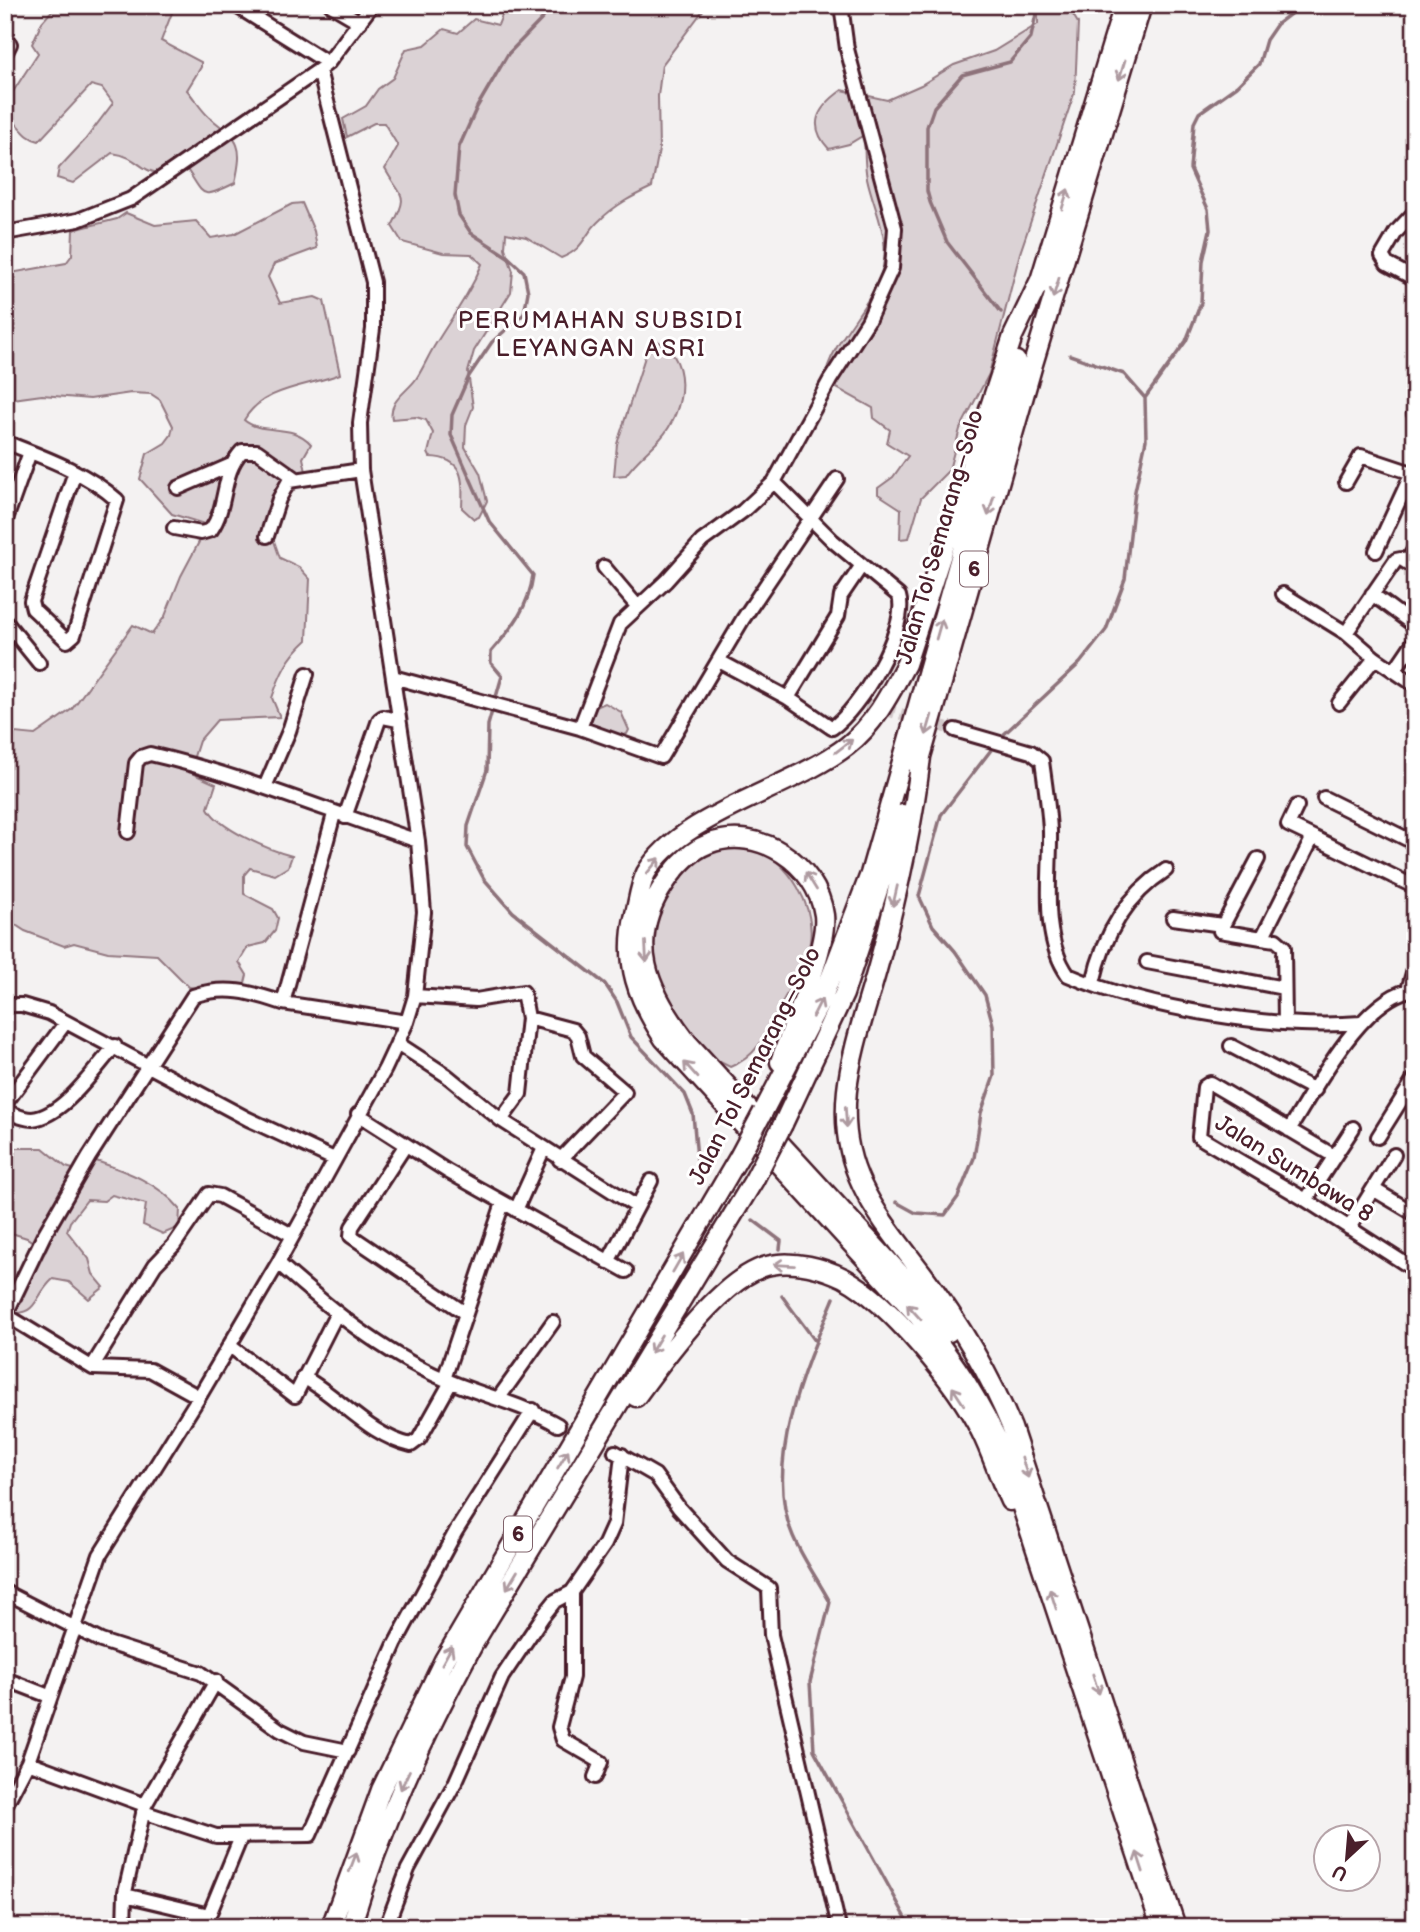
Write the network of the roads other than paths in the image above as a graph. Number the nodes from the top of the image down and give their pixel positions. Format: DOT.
graph roads {
  1 [pos="235,5"];
  2 [pos="331,5"];
  3 [pos="372,5"];
  4 [pos="841,5"];
  5 [pos="1124,5"];
  6 [pos="1142,5"];
  7 [pos="360,22"];
  8 [pos="5,40"];
  9 [pos="5,54"];
  10 [pos="323,66"];
  11 [pos="1415,212"];
  12 [pos="5,233"];
  13 [pos="1041,278"];
  14 [pos="1415,279"];
  15 [pos="5,442"];
  16 [pos="30,452"];
  17 [pos="232,465"];
  18 [pos="361,470"];
  19 [pos="75,472"];
  20 [pos="1413,473"];
  21 [pos="295,478"];
  22 [pos="837,479"];
  23 [pos="774,482"];
  24 [pos="1346,482"];
  25 [pos="178,488"];
  26 [pos="811,518"];
  27 [pos="5,522"];
  28 [pos="174,528"];
  29 [pos="267,536"];
  30 [pos="1415,548"];
  31 [pos="1376,551"];
  32 [pos="863,565"];
  33 [pos="1411,565"];
  34 [pos="604,566"];
  35 [pos="1283,594"];
  36 [pos="1372,594"];
  37 [pos="637,606"];
  38 [pos="5,621"];
  39 [pos="1415,626"];
  40 [pos="1346,634"];
  41 [pos="1415,640"];
  42 [pos="1375,658"];
  43 [pos="719,661"];
  44 [pos="39,663"];
  45 [pos="1394,671"];
  46 [pos="307,674"];
  47 [pos="393,677"];
  48 [pos="1415,685"];
  49 [pos="788,698"];
  50 [pos="1339,703"];
  51 [pos="398,720"];
  52 [pos="580,728"];
  53 [pos="955,730"];
  54 [pos="921,757"];
  55 [pos="265,787"];
  56 [pos="1325,798"];
  57 [pos="1297,806"];
  58 [pos="340,816"];
  59 [pos="128,832"];
  60 [pos="1313,838"];
  61 [pos="418,841"];
  62 [pos="1415,843"];
  63 [pos="1258,859"];
  64 [pos="1166,870"];
  65 [pos="1415,887"];
  66 [pos="1415,910"];
  67 [pos="1173,918"];
  68 [pos="1415,923"];
  69 [pos="1222,925"];
  70 [pos="1262,937"];
  71 [pos="1147,962"];
  72 [pos="1415,966"];
  73 [pos="1093,983"];
  74 [pos="1284,988"];
  75 [pos="1411,990"];
  76 [pos="415,996"];
  77 [pos="283,1003"];
  78 [pos="5,1005"];
  79 [pos="528,1018"];
  80 [pos="66,1022"];
  81 [pos="407,1022"];
  82 [pos="1285,1023"];
  83 [pos="1361,1023"];
  84 [pos="397,1043"];
  85 [pos="115,1046"];
  86 [pos="1231,1046"];
  87 [pos="149,1065"];
  88 [pos="1415,1078"];
  89 [pos="1315,1090"];
  90 [pos="5,1104"];
  91 [pos="764,1110"];
  92 [pos="5,1111"];
  93 [pos="358,1114"];
  94 [pos="501,1120"];
  95 [pos="1353,1128"];
  96 [pos="1289,1130"];
  97 [pos="1378,1138"];
  98 [pos="405,1146"];
  99 [pos="544,1148"];
  100 [pos="1394,1155"];
  101 [pos="1334,1156"];
  102 [pos="334,1159"];
  103 [pos="560,1160"];
  104 [pos="651,1181"];
  105 [pos="1373,1189"];
  106 [pos="1306,1200"];
  107 [pos="503,1203"];
  108 [pos="637,1207"];
  109 [pos="516,1210"];
  110 [pos="1415,1214"];
  111 [pos="1349,1228"];
  112 [pos="292,1235"];
  113 [pos="608,1262"];
  114 [pos="278,1263"];
  115 [pos="1415,1270"];
  116 [pos="626,1271"];
  117 [pos="337,1313"];
  118 [pos="465,1313"];
  119 [pos="5,1315"];
  120 [pos="553,1322"];
  121 [pos="230,1346"];
  122 [pos="92,1367"];
  123 [pos="303,1377"];
  124 [pos="447,1380"];
  125 [pos="199,1398"];
  126 [pos="498,1399"];
  127 [pos="533,1410"];
  128 [pos="558,1425"];
  129 [pos="1012,1428"];
  130 [pos="566,1490"];
  131 [pos="1042,1567"];
  132 [pos="5,1592"];
  133 [pos="572,1592"];
  134 [pos="73,1625"];
  135 [pos="5,1679"];
  136 [pos="216,1681"];
  137 [pos="49,1696"];
  138 [pos="348,1751"];
  139 [pos="28,1762"];
  140 [pos="595,1777"];
  141 [pos="5,1806"];
  142 [pos="144,1809"];
  143 [pos="241,1837"];
  144 [pos="125,1895"];
  145 [pos="198,1913"];
  146 [pos="124,1927"];
  147 [pos="200,1927"];
  148 [pos="331,1927"];
  149 [pos="351,1927"];
  150 [pos="386,1927"];
  151 [pos="839,1927"];
  152 [pos="1161,1927"];
  153 [pos="1176,1927"];
  1 -- 10 [label="street"];
  2 -- 7 [label="street"];
  3 -- 7 [label="street"];
  4 -- 23 [label="street"];
  13 -- 5 [label="highway, Jalan Tol Semarang–Solo / 6, one-way"];
  6 -- 54 [label="highway, Jalan Tol Semarang–Solo / 6, one-way"];
  7 -- 10 [label="street"];
  8 -- 9 [label="street"];
  10 -- 12 [label="street"];
  10 -- 18 [label="street"];
  11 -- 14 [label="street"];
  91 -- 13 [label="highway, Jalan Tol Semarang–Solo / 6, one-way"];
  131 -- 13 [label="highway, one-way"];
  15 -- 16 [label="street"];
  16 -- 19 [label="street"];
  16 -- 27 [label="street"];
  17 -- 21 [label="street"];
  17 -- 25 [label="street"];
  17 -- 28 [label="street"];
  18 -- 21 [label="street"];
  18 -- 47 [label="street"];
  19 -- 19 [label="street"];
  20 -- 24 [label="street"];
  20 -- 31 [label="street"];
  21 -- 29 [label="street"];
  22 -- 26 [label="street"];
  23 -- 26 [label="street"];
  23 -- 37 [label="street"];
  26 -- 32 [label="street"];
  26 -- 43 [label="street"];
  30 -- 33 [label="street"];
  32 -- 49 [label="street"];
  32 -- 49 [label="street"];
  33 -- 36 [label="street"];
  34 -- 37 [label="street"];
  35 -- 40 [label="street"];
  36 -- 39 [label="street"];
  36 -- 40 [label="street"];
  37 -- 52 [label="street"];
  38 -- 44 [label="street"];
  40 -- 42 [label="street"];
  41 -- 45 [label="street"];
  42 -- 45 [label="street"];
  42 -- 50 [label="street"];
  43 -- 49 [label="street"];
  43 -- 52 [label="street"];
  45 -- 48 [label="street"];
  46 -- 55 [label="street"];
  47 -- 51 [label="street"];
  47 -- 52 [label="street"];
  51 -- 58 [label="street"];
  51 -- 61 [label="street"];
  53 -- 73 [label="street"];
  54 -- 129 [label="highway, one-way"];
  54 -- 130 [label="highway, Jalan Tol Semarang–Solo / 6, one-way, bridge"];
  55 -- 58 [label="street"];
  55 -- 59 [label="street"];
  56 -- 62 [label="street"];
  57 -- 60 [label="street"];
  58 -- 61 [label="street"];
  58 -- 77 [label="street"];
  60 -- 65 [label="street"];
  60 -- 70 [label="street"];
  61 -- 76 [label="street"];
  63 -- 69 [label="street"];
  64 -- 73 [label="street"];
  66 -- 68 [label="street"];
  67 -- 69 [label="street"];
  69 -- 70 [label="street"];
  70 -- 74 [label="street"];
  71 -- 74 [label="street"];
  72 -- 75 [label="street"];
  73 -- 82 [label="street"];
  74 -- 82 [label="street"];
  75 -- 83 [label="street"];
  76 -- 79 [label="street"];
  76 -- 81 [label="street"];
  77 -- 81 [label="street"];
  77 -- 87 [label="street"];
  78 -- 80 [label="street"];
  79 -- 94 [label="street"];
  79 -- 103 [label="street"];
  80 -- 85 [label="street"];
  80 -- 90 [label="street"];
  81 -- 84 [label="street"];
  82 -- 83 [label="street"];
  83 -- 89 [label="street"];
  84 -- 93 [label="street"];
  84 -- 94 [label="street"];
  85 -- 87 [label="street"];
  85 -- 92 [label="street"];
  86 -- 89 [label="street"];
  87 -- 102 [label="street"];
  87 -- 119 [label="street"];
  88 -- 97 [label="street"];
  89 -- 96 [label="street"];
  91 -- 129 [label="highway, one-way"];
  148 -- 91 [label="highway, Jalan Tol Semarang–Solo / 6, one-way, bridge"];
  93 -- 98 [label="street"];
  93 -- 102 [label="street"];
  94 -- 99 [label="street"];
  95 -- 101 [label="street"];
  96 -- 101 [label="street"];
  96 -- 106 [label="street, Jalan Sumbawa 8"];
  98 -- 107 [label="street"];
  98 -- 118 [label="street"];
  99 -- 103 [label="street"];
  99 -- 109 [label="street"];
  100 -- 105 [label="street"];
  101 -- 106 [label="street"];
  102 -- 112 [label="street"];
  103 -- 108 [label="street"];
  104 -- 108 [label="street"];
  105 -- 110 [label="street"];
  105 -- 111 [label="street"];
  106 -- 111 [label="street, Jalan Sumbawa 8"];
  107 -- 109 [label="street"];
  107 -- 118 [label="street"];
  108 -- 113 [label="street"];
  109 -- 113 [label="street"];
  111 -- 115 [label="street, Jalan Sumbawa 8"];
  112 -- 114 [label="street"];
  112 -- 122 [label="street"];
  113 -- 116 [label="street"];
  114 -- 117 [label="street"];
  114 -- 121 [label="street"];
  117 -- 123 [label="street"];
  117 -- 124 [label="street"];
  118 -- 124 [label="street"];
  119 -- 122 [label="street"];
  120 -- 126 [label="street"];
  121 -- 123 [label="street"];
  121 -- 125 [label="street"];
  122 -- 125 [label="street"];
  123 -- 124 [label="street"];
  124 -- 126 [label="street"];
  125 -- 134 [label="street"];
  126 -- 127 [label="street"];
  127 -- 128 [label="street"];
  127 -- 138 [label="street"];
  129 -- 153 [label="highway, one-way"];
  131 -- 130 [label="highway, one-way"];
  130 -- 149 [label="highway, Jalan Tol Semarang–Solo / 6, one-way"];
  152 -- 131 [label="highway, one-way"];
  132 -- 134 [label="street"];
  133 -- 140 [label="street"];
  133 -- 150 [label="street"];
  133 -- 151 [label="street"];
  134 -- 136 [label="street"];
  134 -- 137 [label="street"];
  135 -- 137 [label="street"];
  136 -- 138 [label="street"];
  136 -- 142 [label="street"];
  137 -- 139 [label="street"];
  138 -- 143 [label="street"];
  139 -- 141 [label="street"];
  139 -- 142 [label="street"];
  142 -- 143 [label="street"];
  142 -- 144 [label="street"];
  143 -- 145 [label="street"];
  144 -- 145 [label="street"];
  144 -- 146 [label="street"];
  145 -- 147 [label="street"];
}
